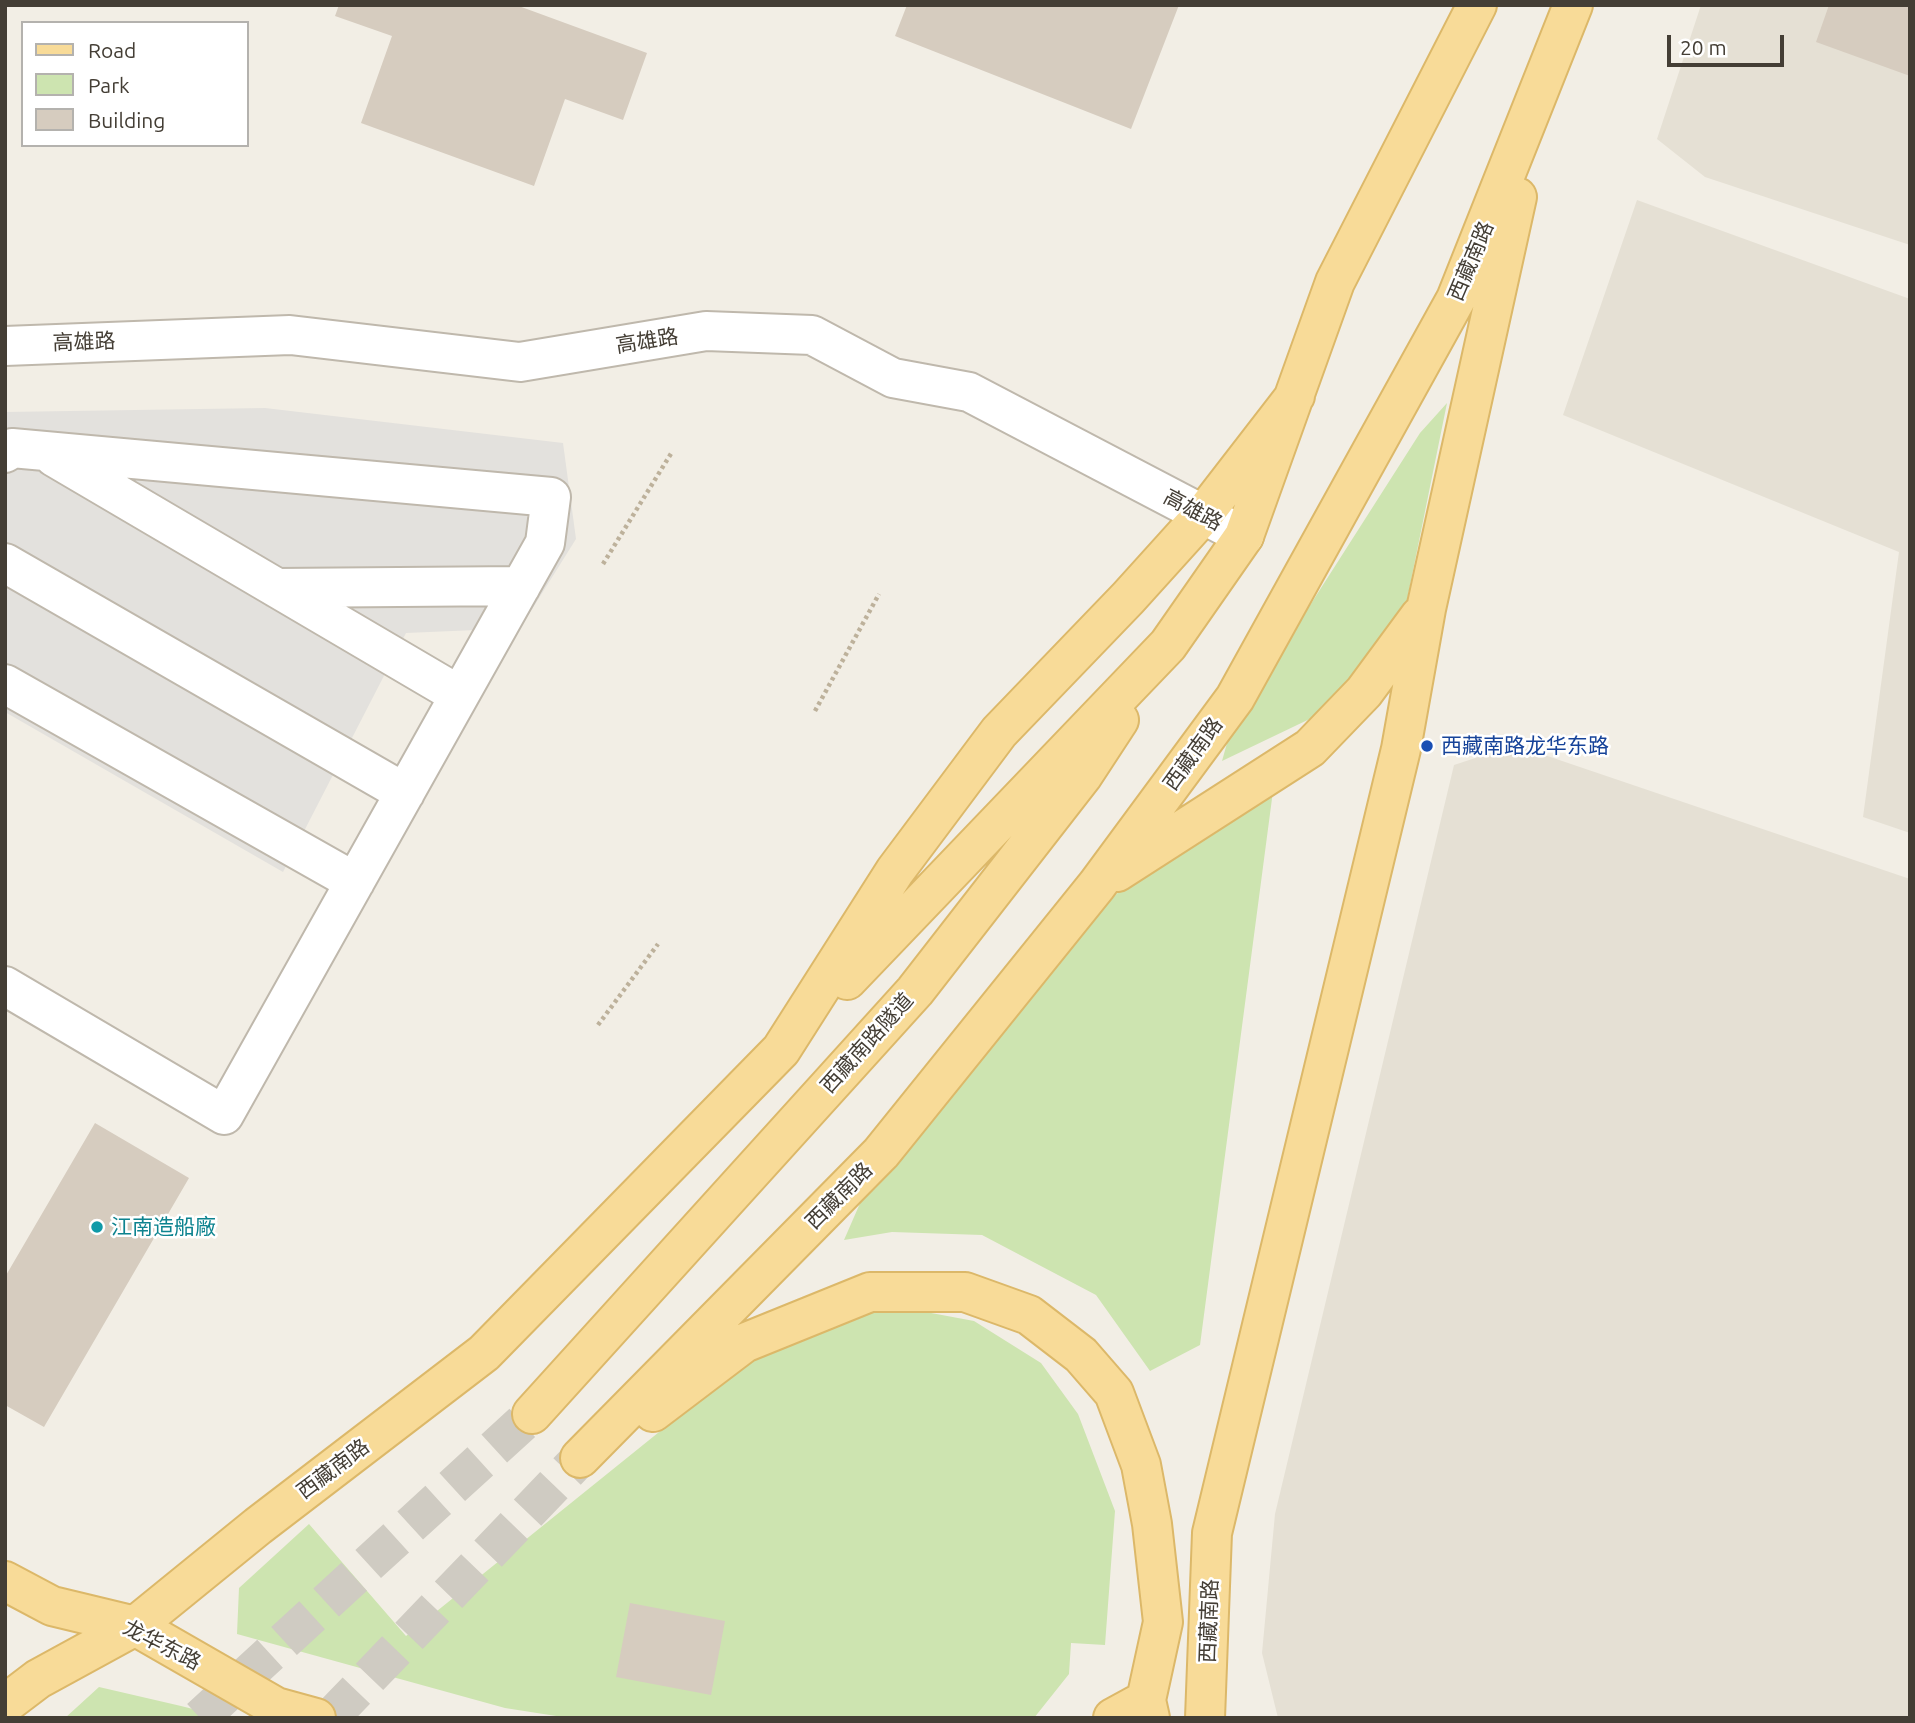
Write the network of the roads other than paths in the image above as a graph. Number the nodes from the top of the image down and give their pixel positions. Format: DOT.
graph roads {
  1 [pos="1477,5"];
  2 [pos="1573,5"];
  3 [pos="1540,91"];
  4 [pos="5,346"];
  5 [pos="1294,396"];
  6 [pos="43,451"];
  7 [pos="5,453"];
  8 [pos="1203,515"];
  9 [pos="1244,536"];
  10 [pos="5,563"];
  11 [pos="521,586"];
  12 [pos="277,588"];
  13 [pos="1426,609"];
  14 [pos="1168,645"];
  15 [pos="5,684"];
  16 [pos="459,695"];
  17 [pos="405,793"];
  18 [pos="355,882"];
  19 [pos="1097,885"];
  20 [pos="5,986"];
  21 [pos="781,1050"];
  22 [pos="532,1414"];
  23 [pos="5,1581"];
  24 [pos="135,1626"];
  25 [pos="5,1704"];
  26 [pos="1148,1709"];
  27 [pos="316,1718"];
  28 [pos="1113,1718"];
  29 [pos="1205,1718"];
  1 -- 5 [label="main road, 西藏南路"];
  2 -- 3 [label="main road, 西藏南路"];
  3 -- 13 [label="main road, 西藏南路"];
  3 -- 19 [label="main road, 西藏南路"];
  4 -- 8 [label="street, 高雄路"];
  5 -- 8 [label="main road, 西藏南路"];
  5 -- 9 [label="main road, 西藏南路"];
  6 -- 7 [label="street"];
  6 -- 11 [label="street"];
  6 -- 12 [label="street"];
  8 -- 9 [label="street, 高雄路"];
  8 -- 21 [label="main road, 西藏南路"];
  9 -- 14 [label="main road, 西藏南路"];
  10 -- 17 [label="street"];
  11 -- 12 [label="street"];
  11 -- 16 [label="street"];
  12 -- 16 [label="street"];
  13 -- 19 [label="main road"];
  13 -- 29 [label="main road, 西藏南路"];
  14 -- 21 [label="main road, 西藏南路"];
  14 -- 22 [label="main road, 西藏南路隧道"];
  15 -- 18 [label="street"];
  16 -- 17 [label="street"];
  17 -- 18 [label="street"];
  18 -- 20 [label="street"];
  19 -- 26 [label="main road, 西藏南路"];
  21 -- 24 [label="main road, 西藏南路"];
  23 -- 24 [label="main road, 龙华东路"];
  24 -- 25 [label="main road, 西藏南路"];
  24 -- 27 [label="main road, 龙华东路"];
  26 -- 28 [label="main road"];
}
